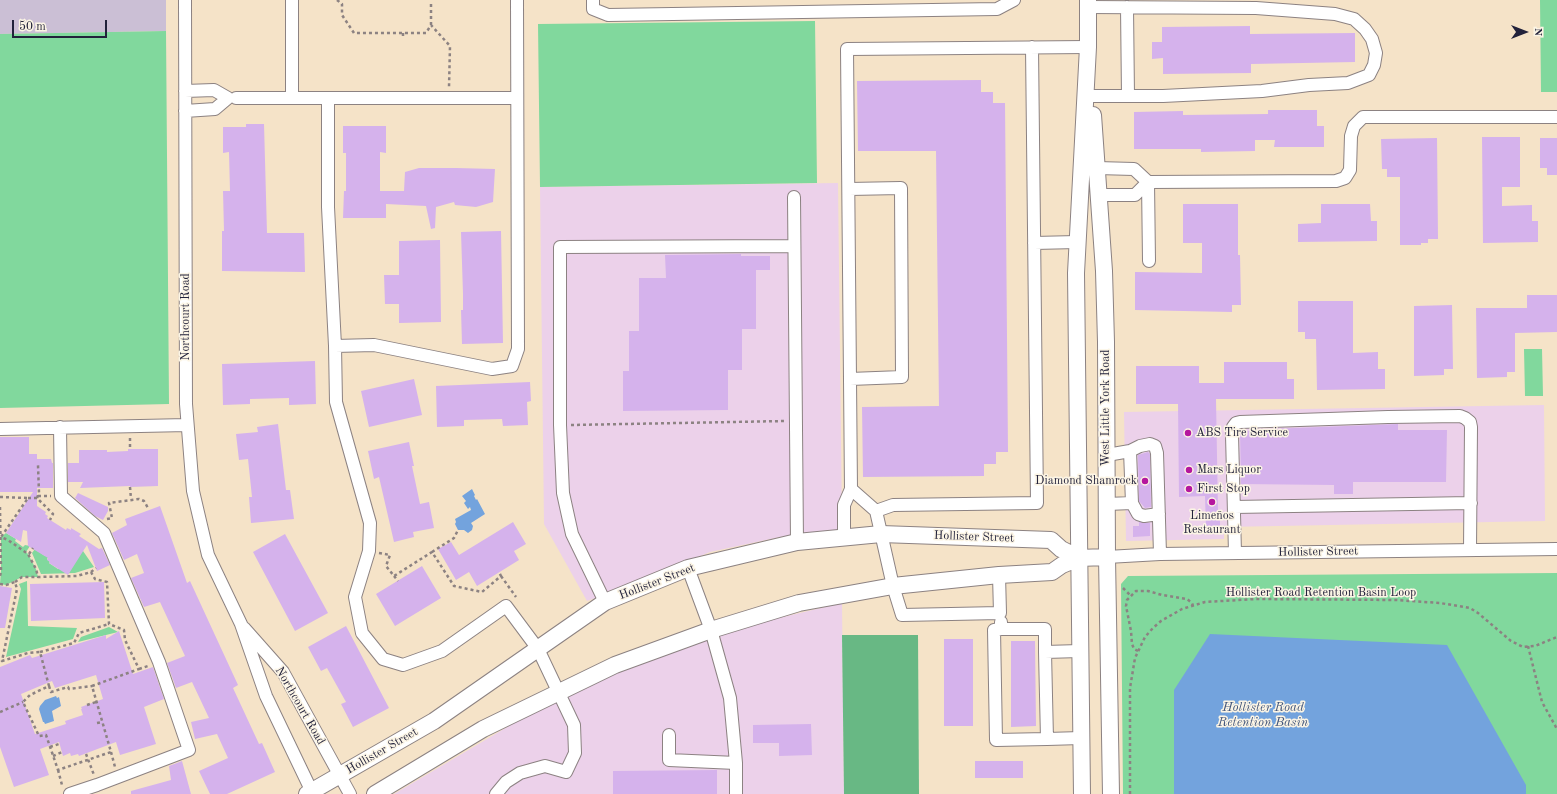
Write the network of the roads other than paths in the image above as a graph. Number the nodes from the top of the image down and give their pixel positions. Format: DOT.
graph roads {
  1 [pos="185,0"];
  2 [pos="292,0"];
  3 [pos="517,0"];
  4 [pos="593,0"];
  5 [pos="1014,0"];
  6 [pos="1088,4"];
  7 [pos="1128,7"];
  8 [pos="1088,47"];
  9 [pos="1032,48"];
  10 [pos="185,91"];
  11 [pos="1092,96"];
  12 [pos="1128,96"];
  13 [pos="236,98"];
  14 [pos="292,98"];
  15 [pos="328,98"];
  16 [pos="517,98"];
  17 [pos="185,111"];
  18 [pos="1557,117"];
  19 [pos="1097,168"];
  20 [pos="1148,182"];
  21 [pos="849,189"];
  22 [pos="1099,195"];
  23 [pos="794,197"];
  24 [pos="1077,242"];
  25 [pos="1034,243"];
  26 [pos="794,246"];
  27 [pos="1149,261"];
  28 [pos="335,346"];
  29 [pos="850,379"];
  30 [pos="187,425"];
  31 [pos="60,427"];
  32 [pos="0,429"];
  33 [pos="1130,451"];
  34 [pos="1106,455"];
  35 [pos="851,489"];
  36 [pos="1132,503"];
  37 [pos="1470,503"];
  38 [pos="1107,504"];
  39 [pos="1234,507"];
  40 [pos="876,511"];
  41 [pos="1159,514"];
  42 [pos="881,534"];
  43 [pos="844,538"];
  44 [pos="798,542"];
  45 [pos="1557,549"];
  46 [pos="1470,550"];
  47 [pos="1235,553"];
  48 [pos="1160,554"];
  49 [pos="1107,557"];
  50 [pos="1079,558"];
  51 [pos="688,568"];
  52 [pos="999,575"];
  53 [pos="893,586"];
  54 [pos="605,602"];
  55 [pos="1000,613"];
  56 [pos="241,624"];
  57 [pos="1001,629"];
  58 [pos="711,630"];
  59 [pos="538,649"];
  60 [pos="1080,651"];
  61 [pos="1046,652"];
  62 [pos="558,693"];
  63 [pos="669,735"];
  64 [pos="1081,738"];
  65 [pos="1046,739"];
  66 [pos="736,763"];
  67 [pos="340,775"];
  68 [pos="67,791"];
  69 [pos="311,793"];
  70 [pos="350,794"];
  71 [pos="375,794"];
  72 [pos="496,794"];
  73 [pos="736,794"];
  74 [pos="1082,794"];
  75 [pos="1111,794"];
  1 -- 10 [label="street, Northcourt Road"];
  2 -- 14 [label="street"];
  3 -- 16 [label="street"];
  4 -- 5 [label="street"];
  6 -- 7 [label="street"];
  6 -- 8 [label="main road, West Little York Road"];
  7 -- 12 [label="street"];
  7 -- 12 [label="street"];
  8 -- 9 [label="street"];
  8 -- 11 [label="main road, West Little York Road"];
  8 -- 24 [label="main road, West Little York Road"];
  9 -- 21 [label="street"];
  9 -- 25 [label="street"];
  10 -- 17 [label="street, Northcourt Road"];
  10 -- 17 [label="street"];
  11 -- 12 [label="street"];
  11 -- 19 [label="main road, West Little York Road"];
  13 -- 14 [label="street"];
  14 -- 15 [label="street"];
  15 -- 16 [label="street"];
  15 -- 28 [label="street"];
  16 -- 28 [label="street"];
  17 -- 30 [label="street, Northcourt Road"];
  18 -- 20 [label="street"];
  19 -- 20 [label="street"];
  19 -- 22 [label="main road, West Little York Road"];
  20 -- 22 [label="street"];
  20 -- 27 [label="street"];
  21 -- 29 [label="street"];
  21 -- 29 [label="street"];
  22 -- 34 [label="main road, West Little York Road"];
  23 -- 26 [label="street"];
  24 -- 25 [label="street"];
  24 -- 50 [label="main road, West Little York Road"];
  25 -- 40 [label="street"];
  26 -- 44 [label="street"];
  26 -- 54 [label="street"];
  28 -- 59 [label="street"];
  29 -- 35 [label="street"];
  30 -- 31 [label="street"];
  30 -- 56 [label="street, Northcourt Road"];
  31 -- 32 [label="street"];
  31 -- 68 [label="street"];
  33 -- 34 [label="street"];
  33 -- 36 [label="street"];
  33 -- 41 [label="street"];
  34 -- 38 [label="main road, West Little York Road"];
  35 -- 40 [label="street"];
  35 -- 43 [label="street"];
  36 -- 38 [label="street"];
  36 -- 41 [label="street"];
  37 -- 39 [label="street"];
  37 -- 39 [label="street"];
  37 -- 46 [label="street"];
  38 -- 49 [label="main road, West Little York Road"];
  39 -- 47 [label="street"];
  40 -- 42 [label="street"];
  41 -- 48 [label="street"];
  42 -- 43 [label="main road, Hollister Street"];
  42 -- 50 [label="main road, Hollister Street"];
  42 -- 53 [label="street"];
  43 -- 44 [label="main road, Hollister Street"];
  44 -- 51 [label="main road, Hollister Street"];
  45 -- 46 [label="street, Hollister Street"];
  46 -- 47 [label="street, Hollister Street"];
  47 -- 48 [label="street, Hollister Street"];
  48 -- 49 [label="street, Hollister Street"];
  49 -- 50 [label="main road, Hollister Street"];
  49 -- 75 [label="main road, West Little York Road"];
  50 -- 52 [label="main road, Hollister Street"];
  50 -- 60 [label="main road, West Little York Road"];
  51 -- 54 [label="main road, Hollister Street"];
  51 -- 58 [label="street"];
  52 -- 53 [label="main road, Hollister Street"];
  52 -- 55 [label="street"];
  53 -- 55 [label="street"];
  53 -- 58 [label="main road, Hollister Street"];
  54 -- 59 [label="main road, Hollister Street"];
  55 -- 57 [label="street"];
  56 -- 67 [label="street, Northcourt Road"];
  56 -- 69 [label="street, Northcourt Road"];
  57 -- 61 [label="street"];
  57 -- 65 [label="street"];
  58 -- 62 [label="main road, Hollister Street"];
  58 -- 66 [label="street"];
  59 -- 62 [label="street"];
  59 -- 67 [label="main road, Hollister Street"];
  60 -- 61 [label="street"];
  60 -- 64 [label="main road, West Little York Road"];
  61 -- 65 [label="street"];
  62 -- 71 [label="main road, Hollister Street"];
  62 -- 72 [label="street"];
  63 -- 66 [label="street"];
  64 -- 65 [label="street"];
  64 -- 74 [label="main road, West Little York Road"];
  66 -- 73 [label="street"];
  67 -- 69 [label="main road, Hollister Street"];
  67 -- 70 [label="street, Northcourt Road"];
}
